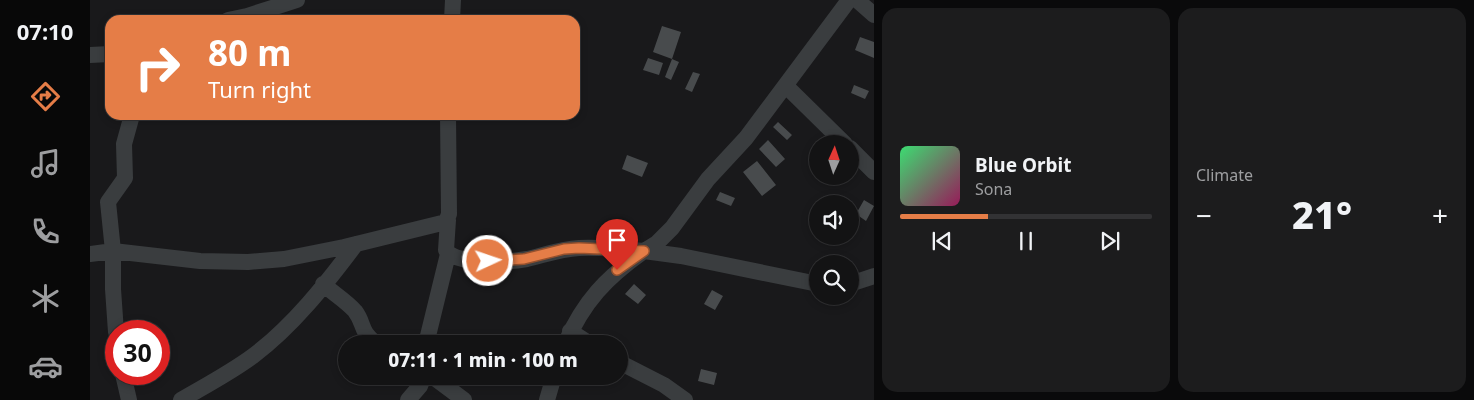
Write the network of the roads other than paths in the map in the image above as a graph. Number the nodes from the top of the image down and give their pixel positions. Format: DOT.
graph roads {
  1 [pos="297,0"];
  2 [pos="452,0"];
  3 [pos="849,0"];
  4 [pos="857,0"];
  5 [pos="874,14"];
  6 [pos="250,15"];
  7 [pos="452,15"];
  8 [pos="105,54"];
  9 [pos="90,55"];
  10 [pos="786,86"];
  11 [pos="131,120"];
  12 [pos="448,120"];
  13 [pos="836,135"];
  14 [pos="859,157"];
  15 [pos="874,172"];
  16 [pos="448,220"];
  17 [pos="356,244"];
  18 [pos="113,251"];
  19 [pos="644,251"];
  20 [pos="90,254"];
  21 [pos="448,254"];
  22 [pos="874,276"];
  23 [pos="859,281"];
  24 [pos="809,282"];
  25 [pos="323,284"];
  26 [pos="115,320"];
  27 [pos="367,335"];
  28 [pos="428,335"];
  29 [pos="569,335"];
  30 [pos="628,367"];
  31 [pos="126,385"];
  32 [pos="420,385"];
  33 [pos="444,385"];
  34 [pos="551,385"];
  35 [pos="129,400"];
  36 [pos="181,400"];
  37 [pos="408,400"];
  38 [pos="464,400"];
  39 [pos="547,400"];
  40 [pos="685,400"];
  1 -- 6 [label="street"];
  2 -- 7 [label="street"];
  3 -- 10 [label="street"];
  4 -- 5 [label="street"];
  8 -- 9 [label="street"];
  10 -- 13 [label="street"];
  10 -- 19 [label="street"];
  11 -- 18 [label="street"];
  12 -- 16 [label="street"];
  14 -- 15 [label="street"];
  16 -- 17 [label="street"];
  16 -- 21 [label="street"];
  17 -- 18 [label="street"];
  17 -- 25 [label="street"];
  18 -- 20 [label="street"];
  18 -- 26 [label="street"];
  19 -- 21 [label="street"];
  19 -- 24 [label="street"];
  19 -- 29 [label="street"];
  21 -- 28 [label="street"];
  22 -- 23 [label="street"];
  25 -- 27 [label="street"];
  25 -- 36 [label="street"];
  30 -- 40 [label="street"];
  31 -- 35 [label="street"];
  32 -- 37 [label="street"];
  33 -- 38 [label="street"];
  34 -- 39 [label="street"];
}
